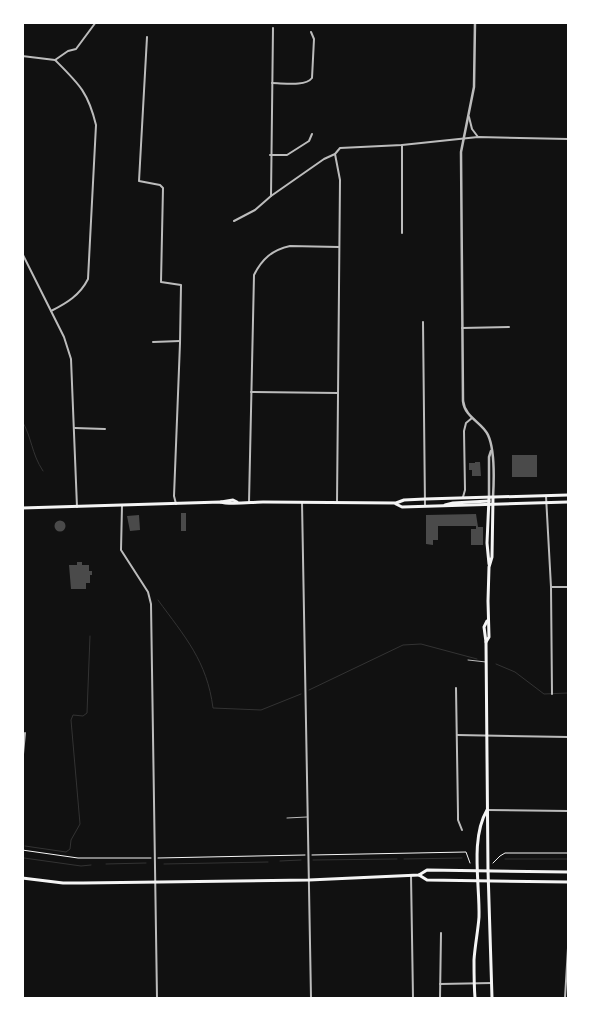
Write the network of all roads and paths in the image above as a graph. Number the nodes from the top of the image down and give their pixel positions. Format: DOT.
graph roads {
  1 [pos="96,22"];
  2 [pos="475,22"];
  3 [pos="274,28"];
  4 [pos="311,32"];
  5 [pos="147,37"];
  6 [pos="22,56"];
  7 [pos="55,60"];
  8 [pos="272,83"];
  9 [pos="468,116"];
  10 [pos="312,134"];
  11 [pos="478,137"];
  12 [pos="463,139"];
  13 [pos="568,139"];
  14 [pos="402,144"];
  15 [pos="335,154"];
  16 [pos="270,155"];
  17 [pos="271,196"];
  18 [pos="234,221"];
  19 [pos="402,234"];
  20 [pos="340,247"];
  21 [pos="22,252"];
  22 [pos="51,311"];
  23 [pos="423,322"];
  24 [pos="509,327"];
  25 [pos="462,328"];
  26 [pos="180,341"];
  27 [pos="153,342"];
  28 [pos="251,392"];
  29 [pos="338,393"];
  30 [pos="472,418"];
  31 [pos="74,428"];
  32 [pos="105,429"];
  33 [pos="546,495"];
  34 [pos="568,495"];
  35 [pos="425,499"];
  36 [pos="461,499"];
  37 [pos="490,500"];
  38 [pos="249,502"];
  39 [pos="302,502"];
  40 [pos="547,502"];
  41 [pos="568,502"];
  42 [pos="337,503"];
  43 [pos="396,503"];
  44 [pos="176,504"];
  45 [pos="493,505"];
  46 [pos="122,506"];
  47 [pos="425,506"];
  48 [pos="77,507"];
  49 [pos="22,508"];
  50 [pos="490,567"];
  51 [pos="550,587"];
  52 [pos="568,587"];
  53 [pos="468,660"];
  54 [pos="487,662"];
  55 [pos="456,688"];
  56 [pos="552,694"];
  57 [pos="25,733"];
  58 [pos="457,735"];
  59 [pos="487,735"];
  60 [pos="568,737"];
  61 [pos="22,765"];
  62 [pos="487,810"];
  63 [pos="568,811"];
  64 [pos="308,817"];
  65 [pos="287,818"];
  66 [pos="462,830"];
  67 [pos="22,850"];
  68 [pos="568,853"];
  69 [pos="304,855"];
  70 [pos="312,855"];
  71 [pos="151,858"];
  72 [pos="158,858"];
  73 [pos="470,863"];
  74 [pos="494,863"];
  75 [pos="478,870"];
  76 [pos="488,870"];
  77 [pos="568,872"];
  78 [pos="412,875"];
  79 [pos="419,875"];
  80 [pos="22,878"];
  81 [pos="309,880"];
  82 [pos="478,880"];
  83 [pos="488,880"];
  84 [pos="155,881"];
  85 [pos="568,882"];
  86 [pos="441,933"];
  87 [pos="568,950"];
  88 [pos="492,983"];
  89 [pos="440,984"];
  90 [pos="474,985"];
  91 [pos="157,998"];
  92 [pos="311,998"];
  93 [pos="413,998"];
  94 [pos="440,998"];
  95 [pos="475,998"];
  96 [pos="492,998"];
  97 [pos="565,998"];
  1 -- 7 [label="street"];
  2 -- 9 [label="street"];
  3 -- 8 [label="street"];
  4 -- 8 [label="street"];
  5 -- 26 [label="street"];
  6 -- 7 [label="street"];
  7 -- 22 [label="street"];
  8 -- 16 [label="street"];
  9 -- 11 [label="street"];
  9 -- 12 [label="street"];
  10 -- 16 [label="street"];
  11 -- 12 [label="street"];
  11 -- 13 [label="street"];
  12 -- 14 [label="street"];
  12 -- 25 [label="street"];
  14 -- 15 [label="street"];
  14 -- 19 [label="street"];
  15 -- 17 [label="street"];
  15 -- 20 [label="street"];
  16 -- 17 [label="street"];
  17 -- 18 [label="street"];
  20 -- 28 [label="street"];
  20 -- 29 [label="street"];
  21 -- 22 [label="street"];
  22 -- 31 [label="street"];
  23 -- 35 [label="street"];
  24 -- 25 [label="street"];
  25 -- 30 [label="street"];
  26 -- 27 [label="street"];
  26 -- 44 [label="street"];
  28 -- 29 [label="street"];
  28 -- 38 [label="street"];
  29 -- 42 [label="street"];
  30 -- 36 [label="street"];
  30 -- 37 [label="street"];
  31 -- 32 [label="street"];
  31 -- 48 [label="street"];
  33 -- 34 [label="main road"];
  33 -- 37 [label="main road"];
  33 -- 40 [label="street"];
  35 -- 36 [label="main road"];
  35 -- 43 [label="main road"];
  35 -- 47 [label="street"];
  36 -- 37 [label="main road"];
  37 -- 45 [label="main road"];
  37 -- 45 [label="main road"];
  37 -- 47 [label="main road"];
  37 -- 50 [label="main road"];
  38 -- 39 [label="main road"];
  38 -- 44 [label="main road"];
  39 -- 42 [label="main road"];
  39 -- 64 [label="street"];
  40 -- 41 [label="main road"];
  40 -- 45 [label="main road"];
  40 -- 51 [label="street"];
  42 -- 43 [label="main road"];
  43 -- 47 [label="main road"];
  44 -- 46 [label="main road"];
  45 -- 50 [label="main road"];
  46 -- 48 [label="main road"];
  46 -- 84 [label="street"];
  48 -- 49 [label="main road"];
  50 -- 54 [label="main road"];
  51 -- 52 [label="street"];
  51 -- 56 [label="street"];
  53 -- 54 [label="lane"];
  54 -- 59 [label="main road"];
  55 -- 58 [label="street"];
  57 -- 61 [label="street"];
  58 -- 59 [label="street"];
  58 -- 66 [label="street"];
  59 -- 60 [label="street"];
  59 -- 62 [label="main road"];
  62 -- 63 [label="street"];
  62 -- 75 [label="main road"];
  62 -- 76 [label="main road"];
  64 -- 65 [label="lane"];
  64 -- 81 [label="street"];
  67 -- 71 [label="path"];
  68 -- 74 [label="path"];
  69 -- 72 [label="path"];
  70 -- 73 [label="path"];
  75 -- 76 [label="main road"];
  75 -- 79 [label="main road"];
  75 -- 82 [label="main road"];
  76 -- 77 [label="main road"];
  76 -- 83 [label="main road"];
  78 -- 79 [label="main road"];
  78 -- 81 [label="main road"];
  78 -- 93 [label="street"];
  79 -- 82 [label="main road"];
  80 -- 84 [label="main road"];
  81 -- 84 [label="main road"];
  81 -- 92 [label="street"];
  82 -- 83 [label="main road"];
  82 -- 90 [label="main road"];
  83 -- 85 [label="main road"];
  83 -- 88 [label="main road"];
  84 -- 91 [label="street"];
  86 -- 89 [label="street"];
  87 -- 97 [label="street"];
  88 -- 90 [label="street"];
  88 -- 96 [label="main road"];
  89 -- 90 [label="street"];
  89 -- 94 [label="street"];
  90 -- 95 [label="main road"];
}
